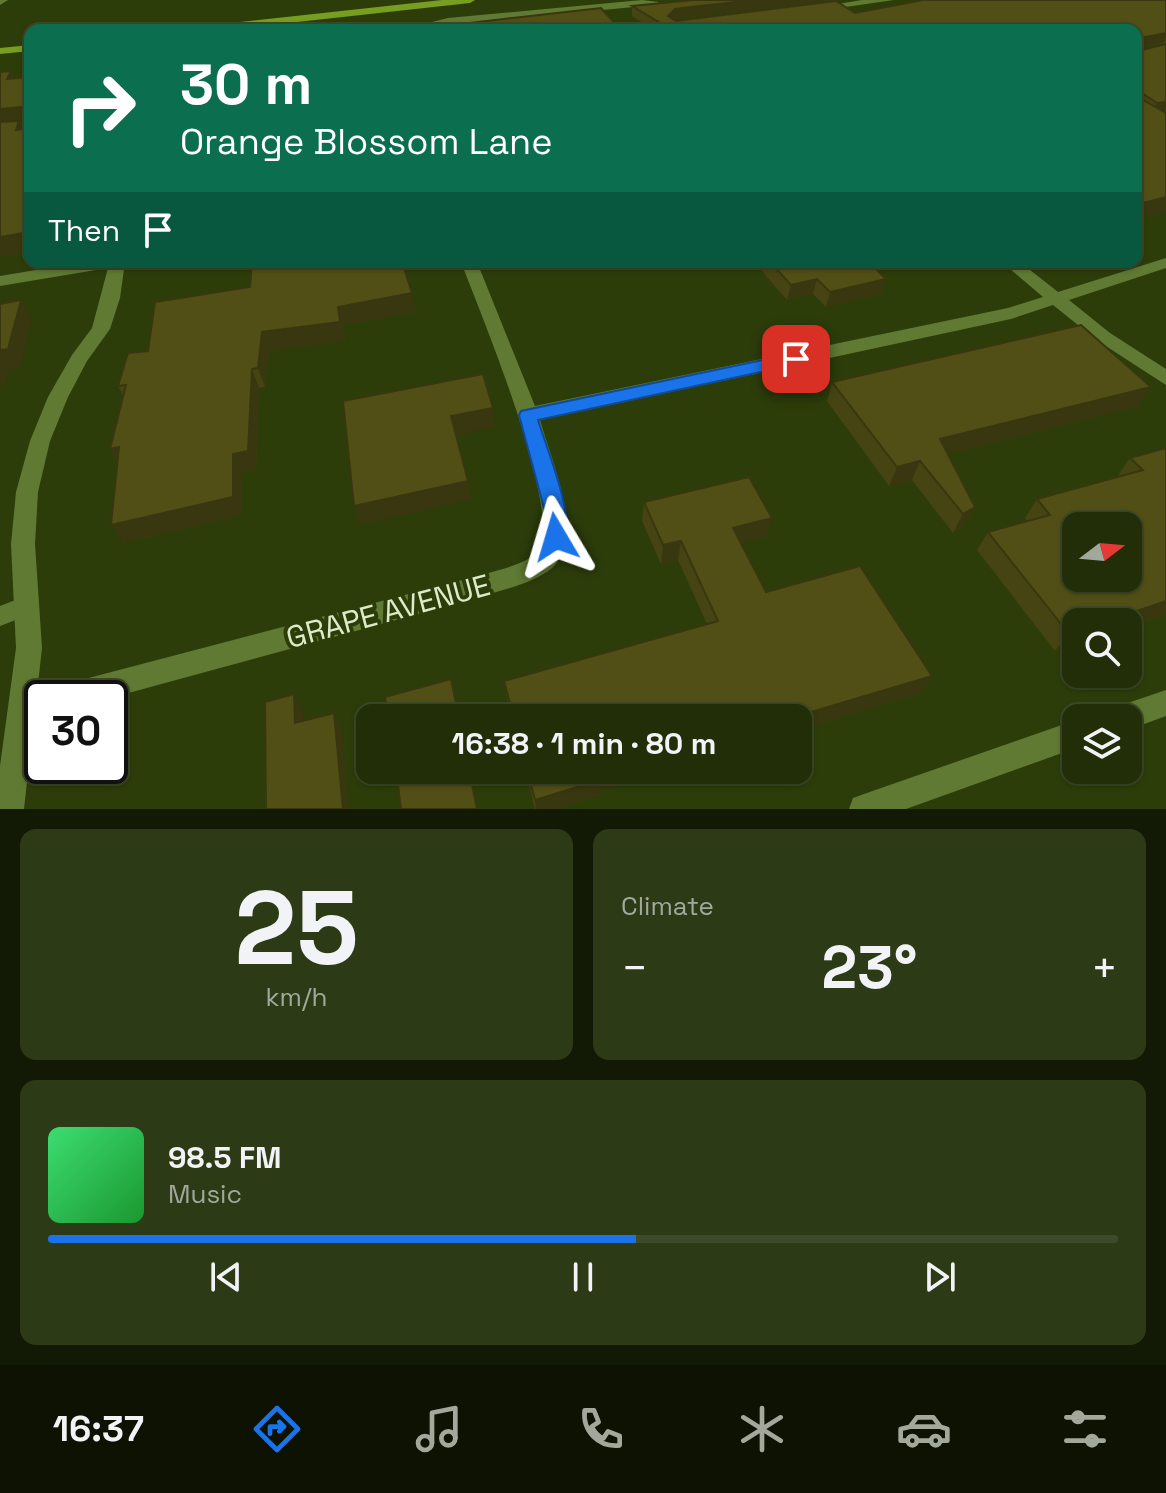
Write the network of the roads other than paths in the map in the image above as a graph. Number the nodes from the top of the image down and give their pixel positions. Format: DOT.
graph roads {
  1 [pos="470,0"];
  2 [pos="889,0"];
  3 [pos="653,1"];
  4 [pos="813,9"];
  5 [pos="665,14"];
  6 [pos="249,24"];
  7 [pos="434,24"];
  8 [pos="24,49"];
  9 [pos="0,51"];
  10 [pos="1166,263"];
  11 [pos="79,268"];
  12 [pos="115,268"];
  13 [pos="471,268"];
  14 [pos="1017,268"];
  15 [pos="0,281"];
  16 [pos="1053,299"];
  17 [pos="1166,378"];
  18 [pos="528,415"];
  19 [pos="26,606"];
  20 [pos="0,616"];
  21 [pos="31,680"];
  22 [pos="128,680"];
  23 [pos="1166,703"];
  24 [pos="1142,711"];
  25 [pos="1062,739"];
  26 [pos="24,742"];
  27 [pos="9,809"];
  28 [pos="864,809"];
  1 -- 6 [label="main road"];
  2 -- 4 [label="street"];
  3 -- 5 [label="street"];
  3 -- 7 [label="street"];
  8 -- 9 [label="main road"];
  10 -- 16 [label="street"];
  11 -- 15 [label="street"];
  12 -- 19 [label="street"];
  13 -- 18 [label="street, GRAPE AVENUE"];
  14 -- 16 [label="street"];
  16 -- 17 [label="street"];
  16 -- 18 [label="street"];
  18 -- 22 [label="street, GRAPE AVENUE"];
  19 -- 20 [label="lane"];
  19 -- 21 [label="street"];
  23 -- 24 [label="street"];
  25 -- 28 [label="street"];
  26 -- 27 [label="street"];
}
